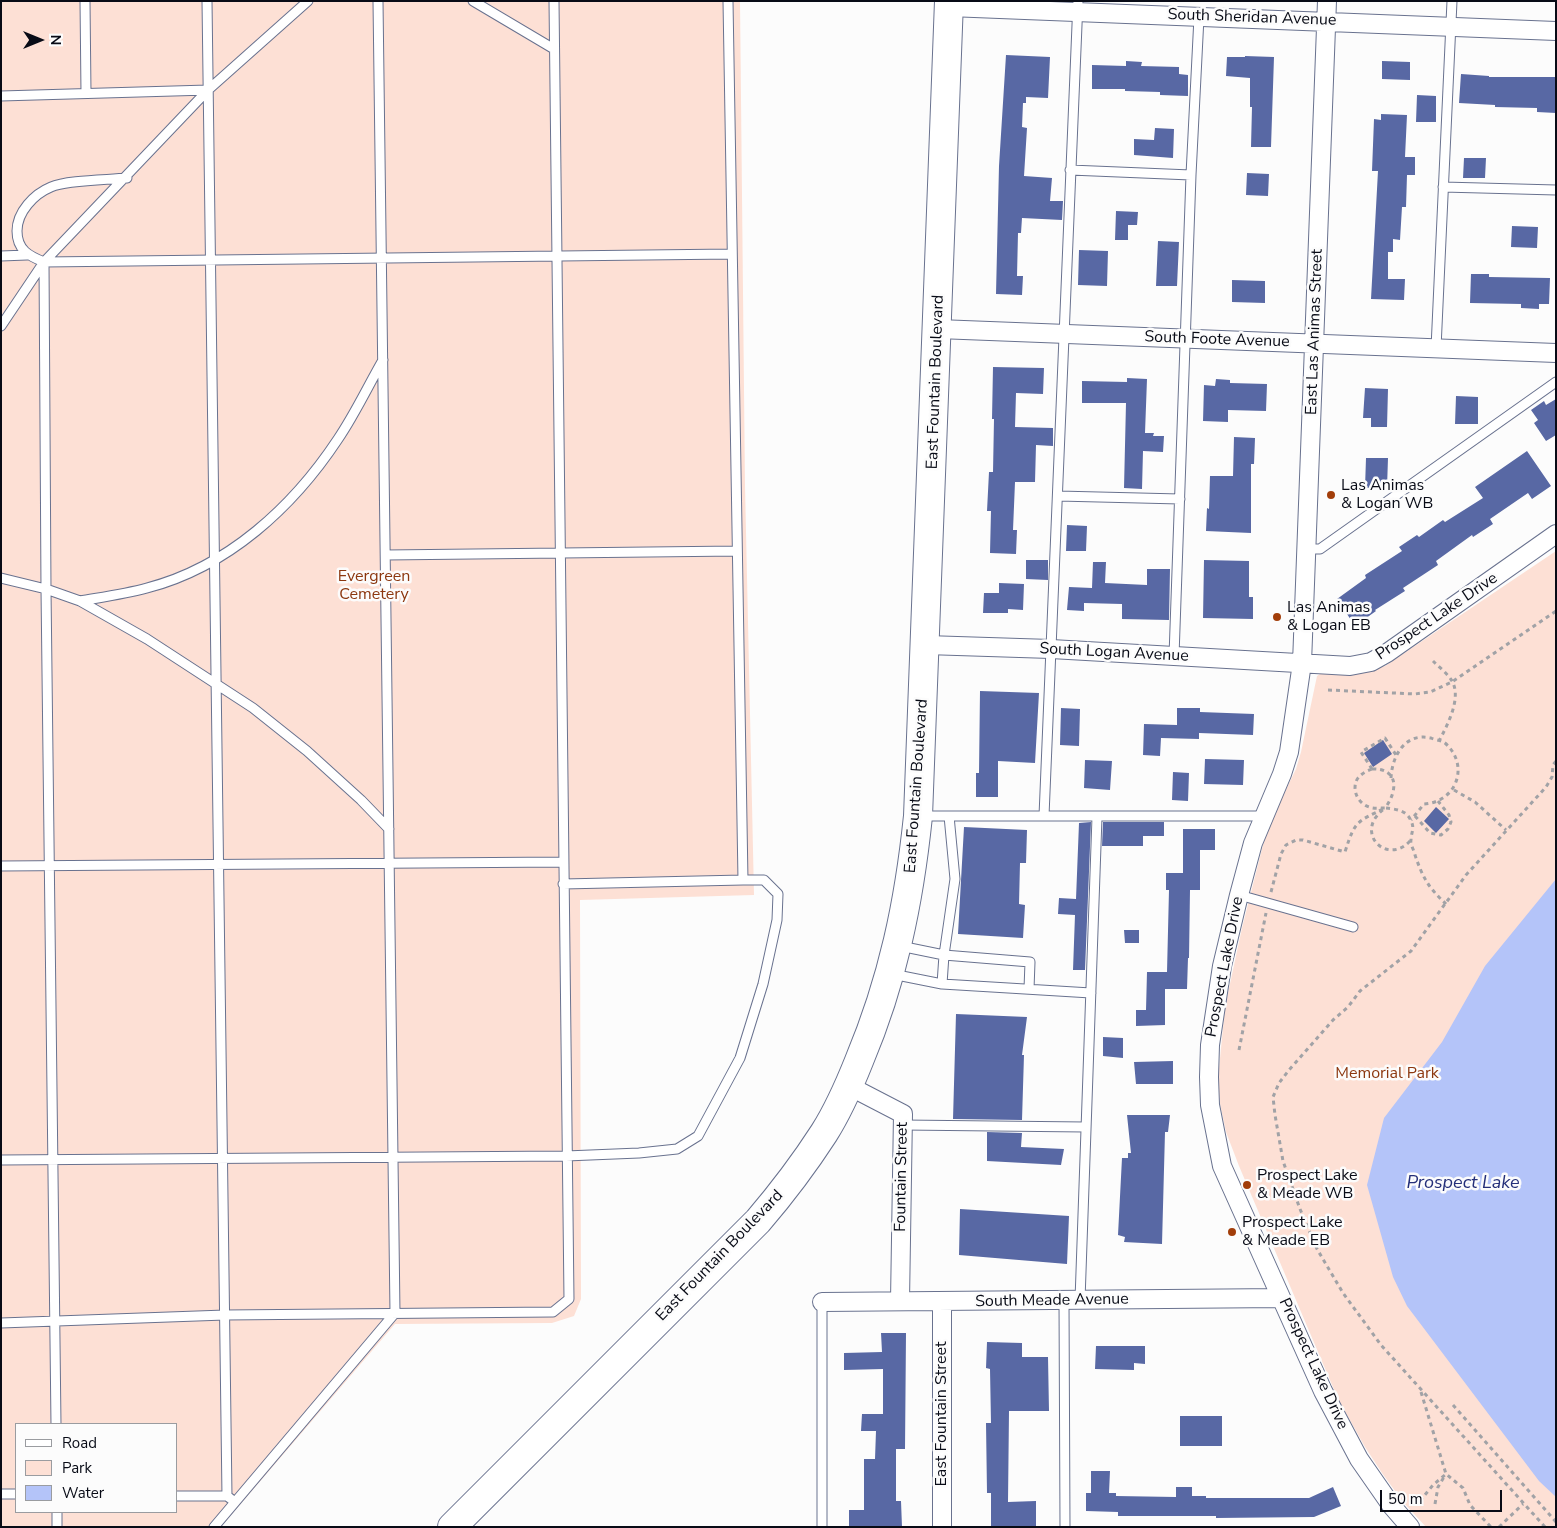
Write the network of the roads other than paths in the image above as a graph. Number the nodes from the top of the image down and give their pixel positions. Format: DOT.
graph roads {
  1 [pos="85,1"];
  2 [pos="207,1"];
  3 [pos="308,1"];
  4 [pos="378,1"];
  5 [pos="472,1"];
  6 [pos="554,1"];
  7 [pos="728,1"];
  8 [pos="1327,1"];
  9 [pos="1452,1"];
  10 [pos="949,4"];
  11 [pos="1078,6"];
  12 [pos="1199,17"];
  13 [pos="1326,21"];
  14 [pos="1451,26"];
  15 [pos="1556,31"];
  16 [pos="554,49"];
  17 [pos="208,90"];
  18 [pos="86,93"];
  19 [pos="1,96"];
  20 [pos="1070,170"];
  21 [pos="1191,175"];
  22 [pos="127,178"];
  23 [pos="1444,187"];
  24 [pos="1556,190"];
  25 [pos="732,254"];
  26 [pos="27,255"];
  27 [pos="557,255"];
  28 [pos="1,256"];
  29 [pos="382,258"];
  30 [pos="211,260"];
  31 [pos="44,262"];
  32 [pos="1,326"];
  33 [pos="938,330"];
  34 [pos="1063,334"];
  35 [pos="1185,339"];
  36 [pos="1315,344"];
  37 [pos="1436,348"];
  38 [pos="1556,353"];
  39 [pos="384,359"];
  40 [pos="1556,382"];
  41 [pos="1058,496"];
  42 [pos="1180,500"];
  43 [pos="1556,534"];
  44 [pos="1307,549"];
  45 [pos="738,551"];
  46 [pos="560,553"];
  47 [pos="386,555"];
  48 [pos="215,560"];
  49 [pos="1,578"];
  50 [pos="46,589"];
  51 [pos="80,601"];
  52 [pos="926,644"];
  53 [pos="1051,649"];
  54 [pos="1174,656"];
  55 [pos="1302,663"];
  56 [pos="217,684"];
  57 [pos="918,816"];
  58 [pos="949,816"];
  59 [pos="1044,816"];
  60 [pos="1263,816"];
  61 [pos="1097,817"];
  62 [pos="389,829"];
  63 [pos="390,862"];
  64 [pos="564,862"];
  65 [pos="219,864"];
  66 [pos="49,865"];
  67 [pos="1,866"];
  68 [pos="743,880"];
  69 [pos="564,884"];
  70 [pos="1239,895"];
  71 [pos="1353,926"];
  72 [pos="898,945"];
  73 [pos="944,955"];
  74 [pos="890,974"];
  75 [pos="942,984"];
  76 [pos="1028,989"];
  77 [pos="1091,993"];
  78 [pos="849,1086"];
  79 [pos="903,1125"];
  80 [pos="1085,1127"];
  81 [pos="566,1156"];
  82 [pos="393,1157"];
  83 [pos="223,1158"];
  84 [pos="1,1160"];
  85 [pos="53,1160"];
  86 [pos="1282,1298"];
  87 [pos="1072,1300"];
  88 [pos="900,1301"];
  89 [pos="822,1302"];
  90 [pos="942,1302"];
  91 [pos="395,1313"];
  92 [pos="225,1315"];
  93 [pos="55,1322"];
  94 [pos="1,1323"];
  95 [pos="56,1423"];
  96 [pos="1,1494"];
  97 [pos="15,1494"];
  98 [pos="178,1496"];
  99 [pos="227,1496"];
  100 [pos="235,1502"];
  101 [pos="57,1513"];
  102 [pos="459,1523"];
  103 [pos="57,1527"];
  104 [pos="214,1527"];
  105 [pos="822,1527"];
  106 [pos="942,1527"];
  107 [pos="1065,1527"];
  108 [pos="1410,1527"];
  1 -- 18 [label="lane"];
  2 -- 17 [label="lane"];
  3 -- 17 [label="lane"];
  4 -- 29 [label="lane"];
  5 -- 16 [label="lane"];
  6 -- 16 [label="lane"];
  7 -- 25 [label="lane"];
  8 -- 13 [label="street, East Las Animas Street"];
  9 -- 14 [label="lane"];
  10 -- 11 [label="street, South Sheridan Avenue"];
  10 -- 33 [label="main road, East Fountain Boulevard"];
  11 -- 12 [label="street, South Sheridan Avenue"];
  11 -- 20 [label="lane"];
  12 -- 13 [label="street, South Sheridan Avenue"];
  12 -- 21 [label="lane"];
  13 -- 14 [label="street, South Sheridan Avenue"];
  13 -- 36 [label="street, East Las Animas Street"];
  14 -- 15 [label="street, South Sheridan Avenue"];
  14 -- 23 [label="lane"];
  16 -- 27 [label="lane"];
  17 -- 18 [label="lane"];
  17 -- 22 [label="lane"];
  17 -- 30 [label="lane"];
  18 -- 19 [label="lane"];
  20 -- 21 [label="lane"];
  20 -- 34 [label="lane"];
  21 -- 35 [label="lane"];
  22 -- 26 [label="lane"];
  22 -- 31 [label="lane"];
  23 -- 24 [label="lane"];
  23 -- 37 [label="lane"];
  25 -- 27 [label="lane"];
  25 -- 45 [label="lane"];
  26 -- 28 [label="lane"];
  26 -- 31 [label="lane"];
  27 -- 29 [label="lane"];
  27 -- 46 [label="lane"];
  29 -- 30 [label="lane"];
  29 -- 39 [label="lane"];
  30 -- 31 [label="lane"];
  30 -- 48 [label="lane"];
  31 -- 32 [label="lane"];
  31 -- 50 [label="lane"];
  33 -- 34 [label="street, South Foote Avenue"];
  33 -- 52 [label="main road, East Fountain Boulevard"];
  34 -- 35 [label="street, South Foote Avenue"];
  34 -- 41 [label="lane"];
  35 -- 36 [label="street, South Foote Avenue"];
  35 -- 42 [label="lane"];
  36 -- 37 [label="street, South Foote Avenue"];
  36 -- 44 [label="street, East Las Animas Street"];
  37 -- 38 [label="street, South Foote Avenue"];
  39 -- 47 [label="lane"];
  39 -- 48 [label="lane"];
  40 -- 44 [label="lane"];
  41 -- 42 [label="lane"];
  41 -- 53 [label="lane"];
  42 -- 54 [label="lane"];
  43 -- 55 [label="street, Prospect Lake Drive"];
  44 -- 55 [label="street, East Las Animas Street"];
  45 -- 46 [label="lane"];
  45 -- 68 [label="lane"];
  46 -- 47 [label="lane"];
  46 -- 64 [label="lane"];
  47 -- 62 [label="lane"];
  48 -- 51 [label="lane"];
  48 -- 56 [label="lane"];
  49 -- 50 [label="lane"];
  50 -- 51 [label="lane"];
  50 -- 66 [label="lane"];
  51 -- 56 [label="lane"];
  52 -- 53 [label="street, South Logan Avenue"];
  52 -- 57 [label="main road, East Fountain Boulevard"];
  53 -- 54 [label="street, South Logan Avenue"];
  53 -- 59 [label="lane"];
  54 -- 55 [label="street, South Logan Avenue"];
  55 -- 60 [label="street, Prospect Lake Drive"];
  56 -- 62 [label="lane"];
  56 -- 65 [label="lane"];
  57 -- 58 [label="lane"];
  57 -- 72 [label="main road, East Fountain Boulevard"];
  58 -- 59 [label="lane"];
  58 -- 73 [label="lane"];
  59 -- 61 [label="lane"];
  60 -- 61 [label="lane"];
  60 -- 70 [label="street, Prospect Lake Drive"];
  61 -- 77 [label="lane"];
  62 -- 63 [label="lane"];
  63 -- 64 [label="lane"];
  63 -- 65 [label="lane"];
  63 -- 82 [label="lane"];
  64 -- 69 [label="lane"];
  65 -- 66 [label="lane"];
  65 -- 83 [label="lane"];
  66 -- 67 [label="lane"];
  66 -- 85 [label="lane"];
  68 -- 69 [label="lane"];
  68 -- 81 [label="lane"];
  69 -- 81 [label="lane"];
  70 -- 71 [label="lane"];
  70 -- 86 [label="street, Prospect Lake Drive"];
  72 -- 73 [label="lane"];
  72 -- 74 [label="main road, East Fountain Boulevard"];
  73 -- 75 [label="lane"];
  73 -- 76 [label="lane"];
  74 -- 75 [label="lane"];
  74 -- 78 [label="main road, East Fountain Boulevard"];
  75 -- 76 [label="lane"];
  76 -- 77 [label="lane"];
  77 -- 80 [label="lane"];
  78 -- 79 [label="street, Fountain Street"];
  78 -- 102 [label="main road, East Fountain Boulevard"];
  79 -- 80 [label="lane"];
  79 -- 88 [label="street, Fountain Street"];
  80 -- 87 [label="lane"];
  81 -- 82 [label="lane"];
  81 -- 91 [label="lane"];
  82 -- 83 [label="lane"];
  82 -- 91 [label="lane"];
  83 -- 85 [label="lane"];
  83 -- 92 [label="lane"];
  84 -- 85 [label="lane"];
  85 -- 93 [label="lane"];
  86 -- 87 [label="street, South Meade Avenue"];
  86 -- 108 [label="street, Prospect Lake Drive"];
  87 -- 90 [label="street, South Meade Avenue"];
  87 -- 107 [label="lane"];
  88 -- 89 [label="street, South Meade Avenue"];
  88 -- 90 [label="street, South Meade Avenue"];
  89 -- 105 [label="lane"];
  90 -- 106 [label="street, East Fountain Street"];
  91 -- 92 [label="lane"];
  91 -- 100 [label="lane"];
  92 -- 93 [label="lane"];
  92 -- 99 [label="lane"];
  93 -- 94 [label="lane"];
  93 -- 95 [label="lane"];
  96 -- 97 [label="lane"];
  98 -- 99 [label="lane"];
  99 -- 100 [label="lane"];
  100 -- 104 [label="lane"];
  101 -- 103 [label="lane"];
}
